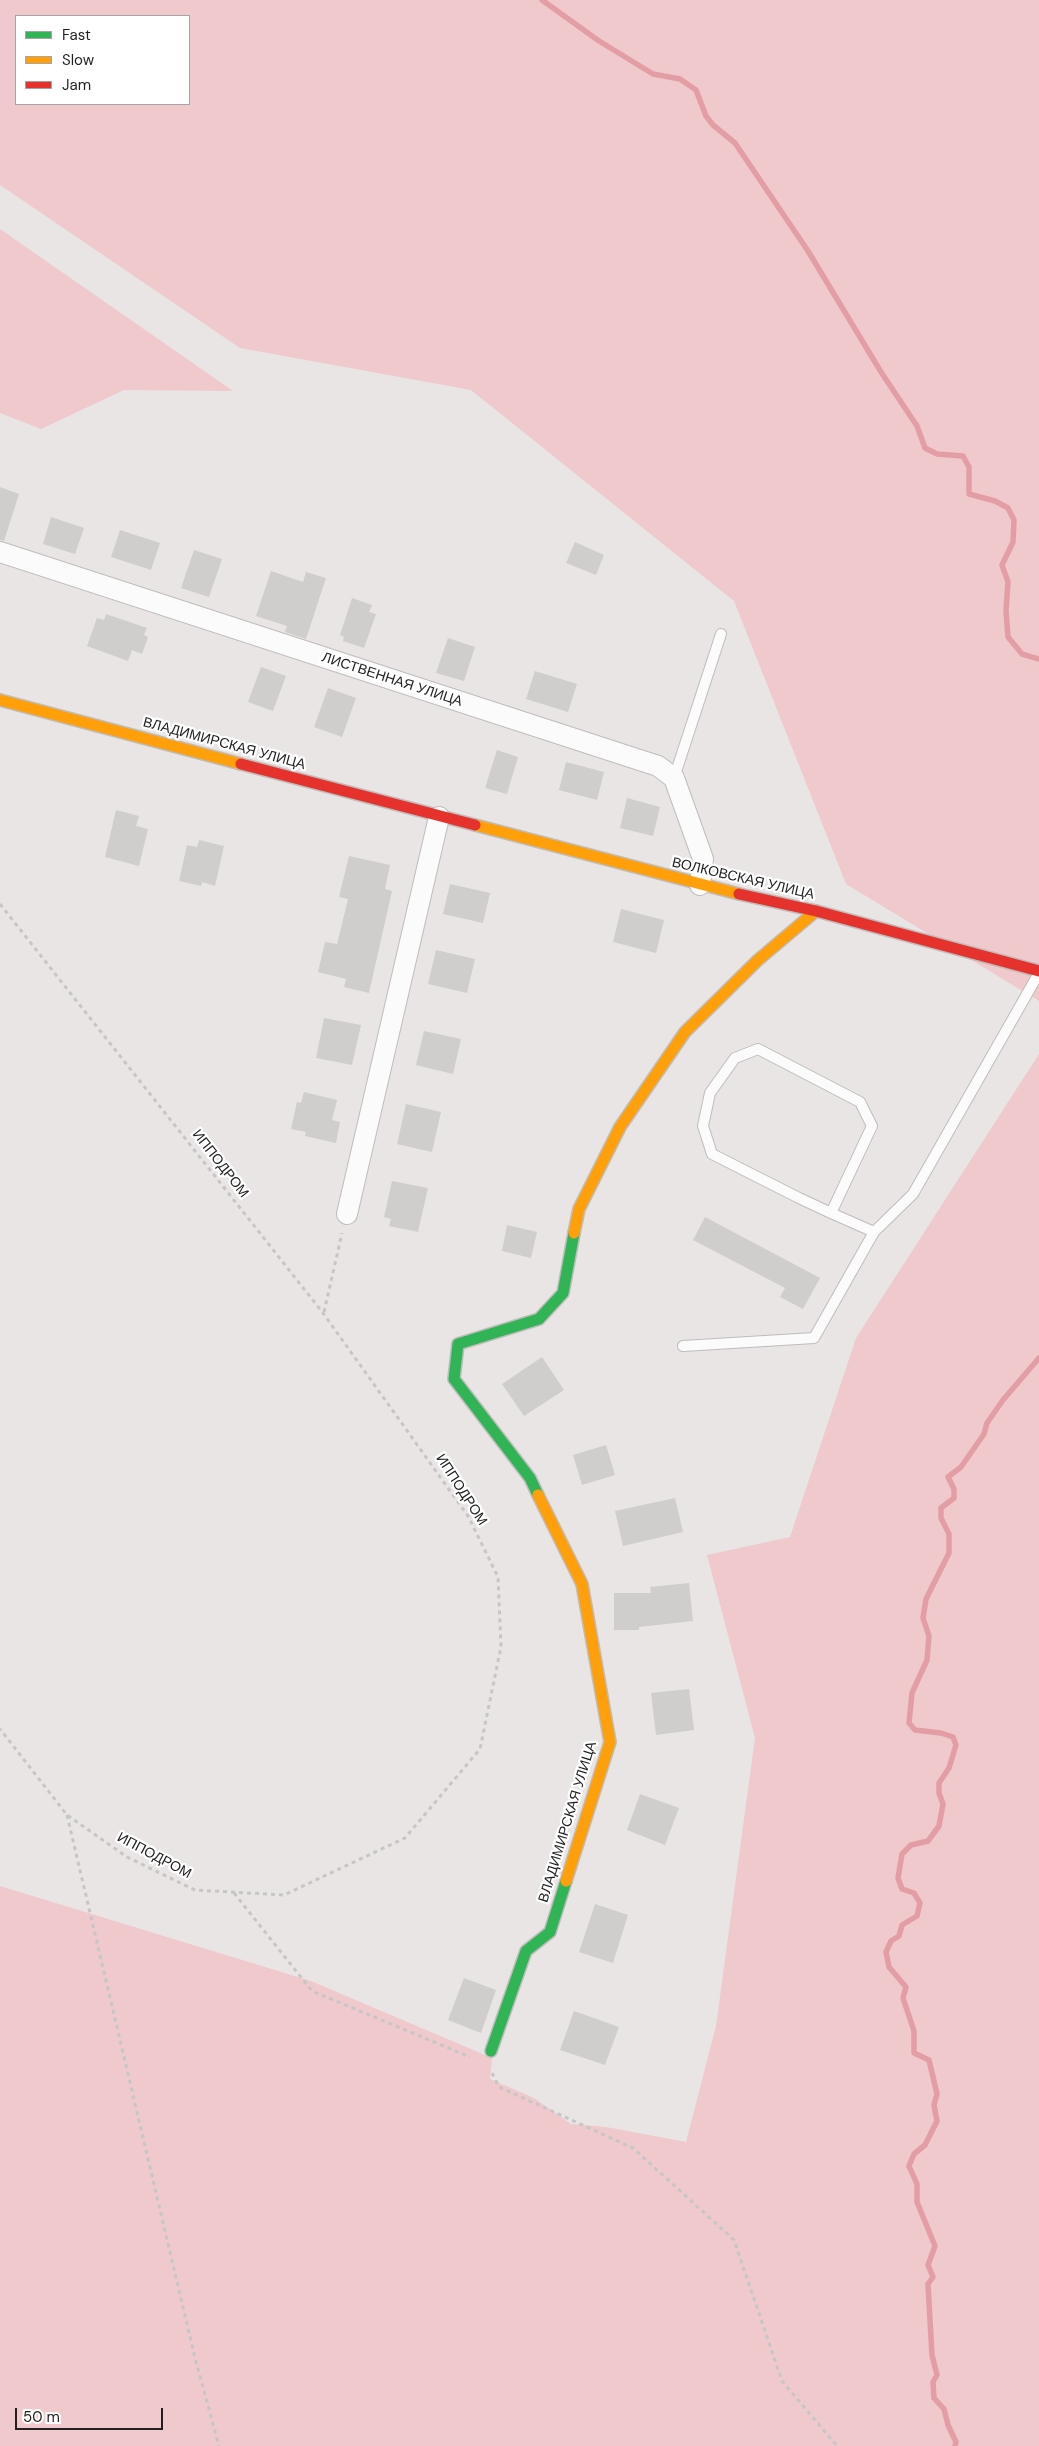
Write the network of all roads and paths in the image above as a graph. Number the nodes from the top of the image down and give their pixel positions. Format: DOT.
graph roads {
  1 [pos="0,552"];
  2 [pos="721,634"];
  3 [pos="0,700"];
  4 [pos="674,778"];
  5 [pos="439,817"];
  6 [pos="700,885"];
  7 [pos="0,904"];
  8 [pos="816,911"];
  9 [pos="1039,972"];
  10 [pos="831,1213"];
  11 [pos="347,1214"];
  12 [pos="874,1232"];
  13 [pos="323,1312"];
  14 [pos="683,1346"];
  15 [pos="0,1729"];
  16 [pos="67,1815"];
  17 [pos="234,1892"];
  18 [pos="492,2051"];
  19 [pos="487,2064"];
  20 [pos="219,2446"];
  21 [pos="837,2446"];
  1 -- 4 [label="street, ЛИСТВЕННАЯ УЛИЦА"];
  2 -- 4 [label="lane"];
  3 -- 5 [label="street, ВЛАДИМИРСКАЯ УЛИЦА"];
  4 -- 6 [label="street"];
  5 -- 6 [label="street, ВОЛКОВСКАЯ УЛИЦА"];
  5 -- 11 [label="street"];
  6 -- 8 [label="street, ВОЛКОВСКАЯ УЛИЦА"];
  7 -- 13 [label="path, ИППОДРОМ"];
  8 -- 9 [label="street, ВОЛКОВСКАЯ УЛИЦА"];
  8 -- 18 [label="street, ВЛАДИМИРСКАЯ УЛИЦА"];
  9 -- 12 [label="lane"];
  10 -- 10 [label="lane"];
  10 -- 12 [label="lane"];
  11 -- 13 [label="path"];
  12 -- 14 [label="lane"];
  13 -- 17 [label="path, ИППОДРОМ"];
  15 -- 16 [label="path, ИППОДРОМ"];
  16 -- 17 [label="path, ИППОДРОМ"];
  16 -- 20 [label="path"];
  17 -- 19 [label="path"];
  18 -- 19 [label="path"];
  19 -- 21 [label="path"];
}
